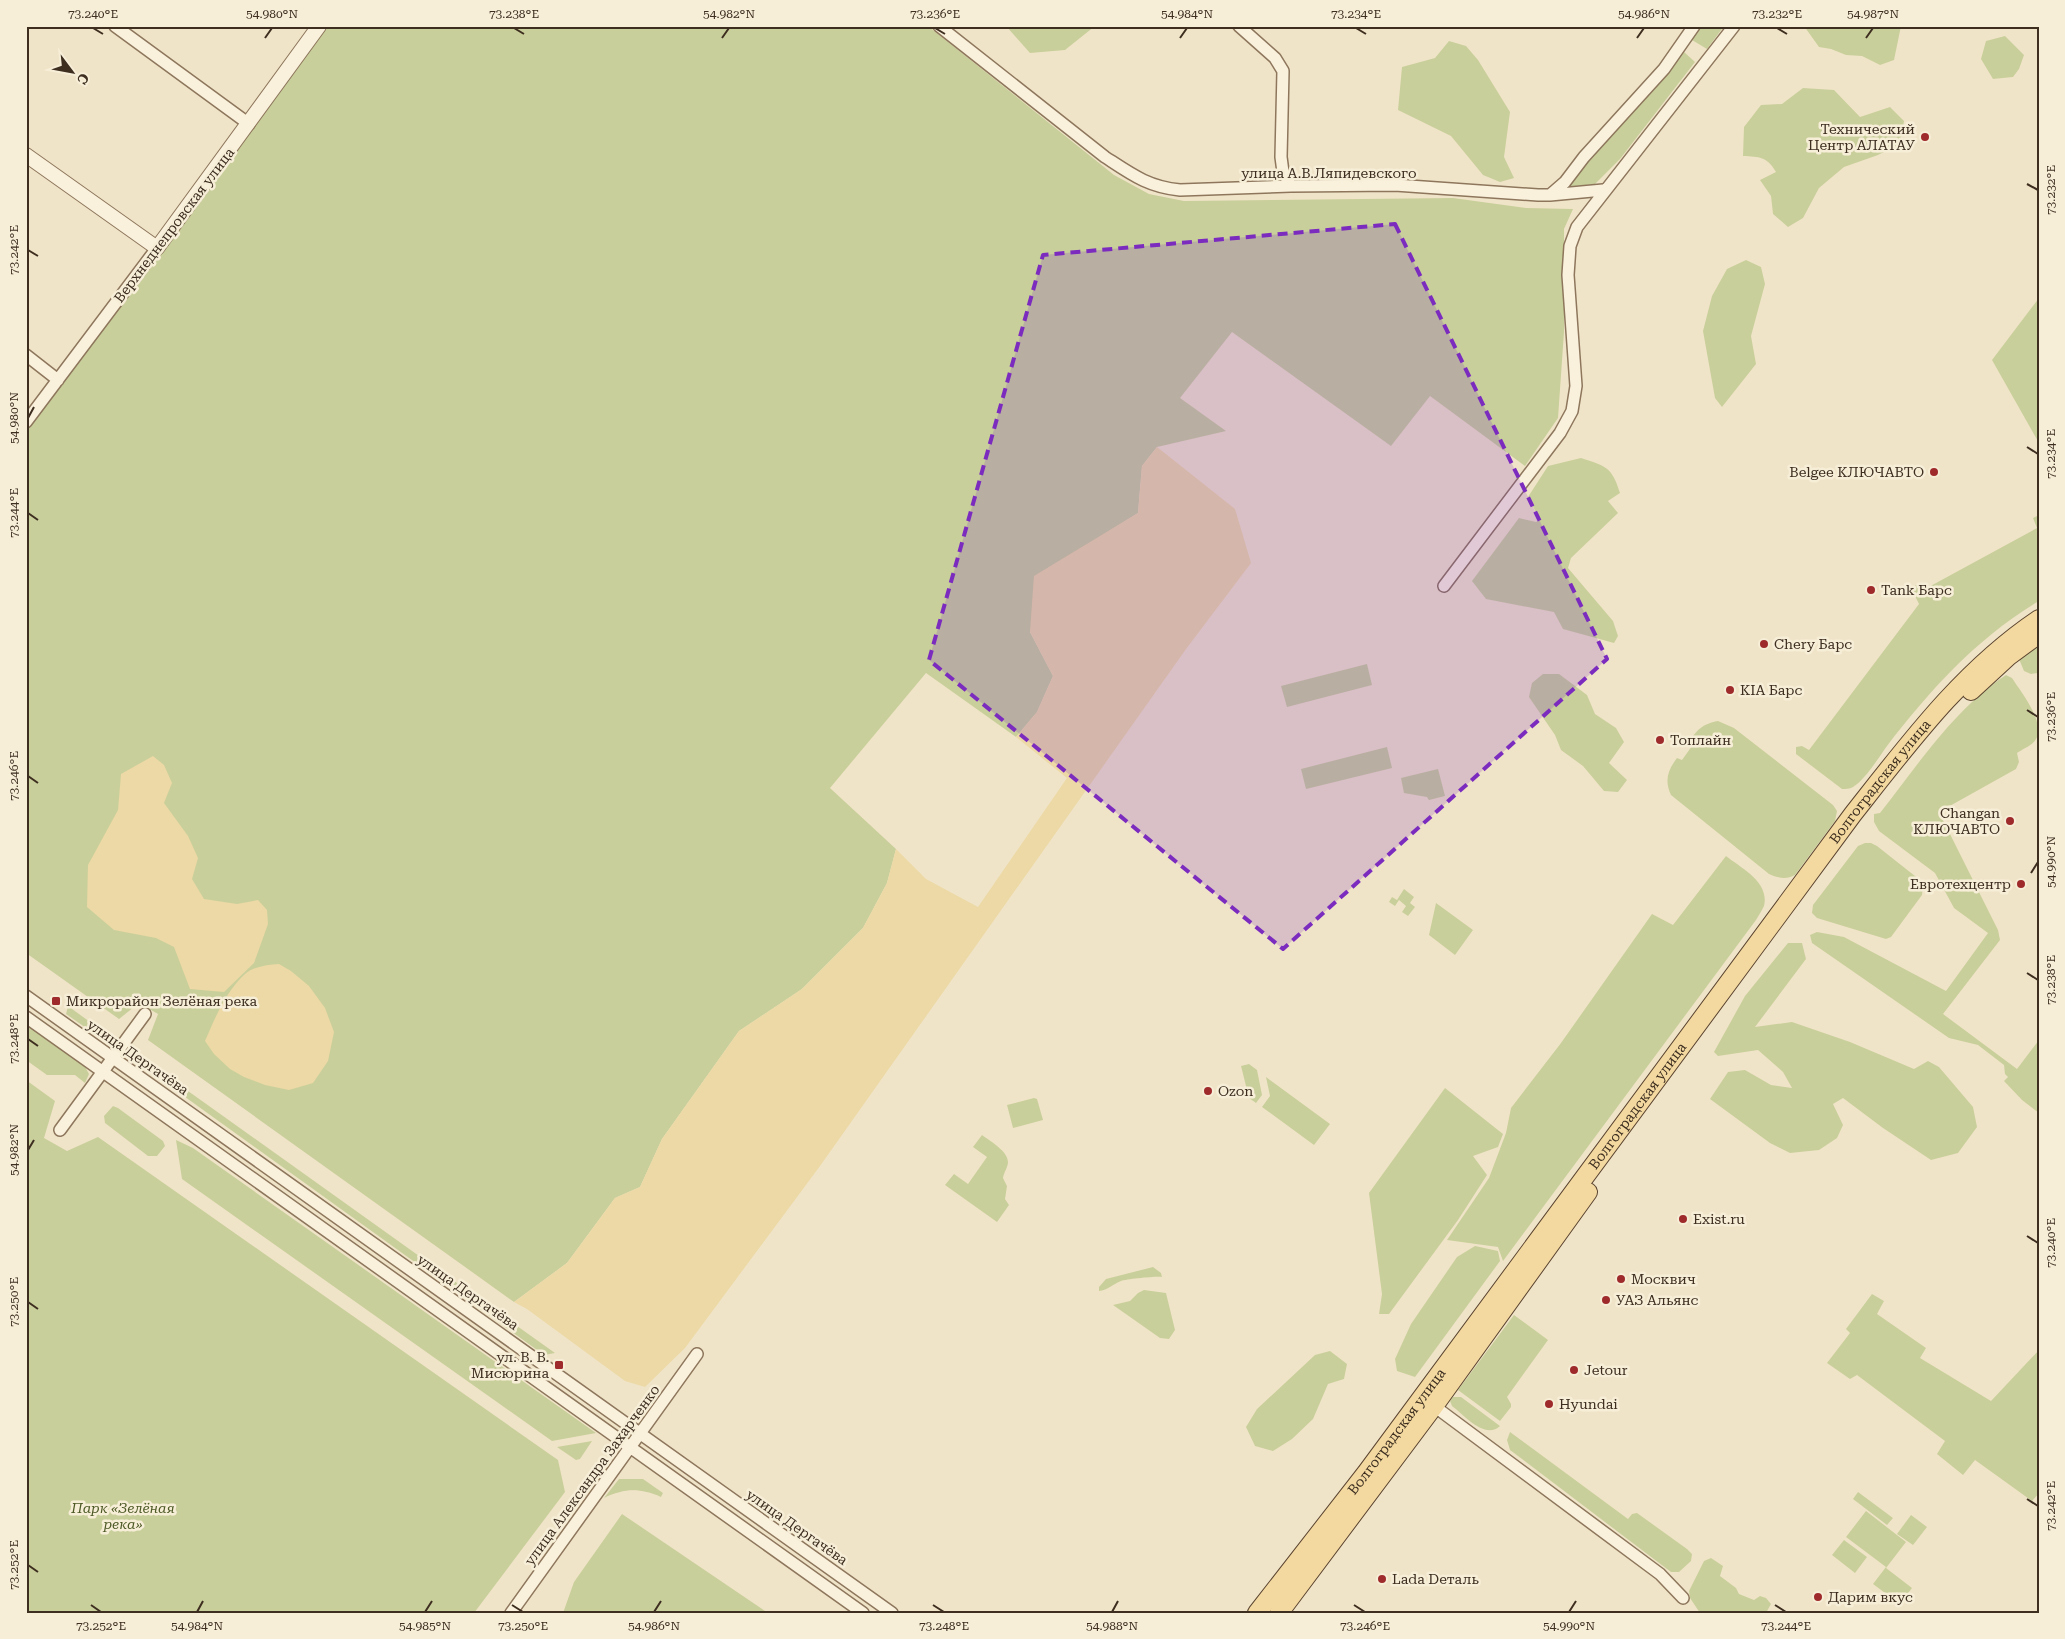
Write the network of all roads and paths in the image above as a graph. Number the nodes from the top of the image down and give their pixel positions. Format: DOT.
graph roads {
  1 [pos="115,26"];
  2 [pos="319,26"];
  3 [pos="939,26"];
  4 [pos="1239,26"];
  5 [pos="1694,26"];
  6 [pos="1734,26"];
  7 [pos="249,124"];
  8 [pos="26,154"];
  9 [pos="1291,186"];
  10 [pos="1603,190"];
  11 [pos="1550,195"];
  12 [pos="157,248"];
  13 [pos="26,355"];
  14 [pos="58,380"];
  15 [pos="26,422"];
  16 [pos="1444,586"];
  17 [pos="2039,619"];
  18 [pos="2039,634"];
  19 [pos="26,996"];
  20 [pos="145,1014"];
  21 [pos="26,1017"];
  22 [pos="108,1064"];
  23 [pos="60,1130"];
  24 [pos="1541,1246"];
  25 [pos="697,1354"];
  26 [pos="1434,1406"];
  27 [pos="640,1432"];
  28 [pos="629,1446"];
  29 [pos="1683,1598"];
  30 [pos="511,1613"];
  31 [pos="863,1613"];
  32 [pos="892,1613"];
  33 [pos="1257,1613"];
  34 [pos="1279,1613"];
  1 -- 7 [label="street"];
  2 -- 7 [label="street, Верхнеднепровская улица"];
  3 -- 9 [label="street, улица А.В.Ляпидевского"];
  4 -- 9 [label="street"];
  5 -- 11 [label="street"];
  6 -- 10 [label="street"];
  7 -- 12 [label="street, Верхнеднепровская улица"];
  8 -- 12 [label="street"];
  9 -- 11 [label="street, улица А.В.Ляпидевского"];
  10 -- 11 [label="street, улица А.В.Ляпидевского"];
  10 -- 16 [label="street"];
  12 -- 14 [label="street, Верхнеднепровская улица"];
  13 -- 14 [label="street"];
  14 -- 15 [label="street, Верхнеднепровская улица"];
  17 -- 24 [label="main road, Волгоградская улица"];
  18 -- 24 [label="main road, Волгоградская улица"];
  19 -- 22 [label="street, улица Дергачёва"];
  20 -- 22 [label="street"];
  21 -- 22 [label="street, улица Дергачёва"];
  22 -- 23 [label="street"];
  22 -- 27 [label="street, улица Дергачёва"];
  22 -- 28 [label="street, улица Дергачёва"];
  24 -- 26 [label="main road, Волгоградская улица"];
  24 -- 33 [label="main road, Волгоградская улица"];
  25 -- 27 [label="street, улица Александра Захарченко"];
  26 -- 29 [label="street"];
  26 -- 34 [label="main road, Волгоградская улица"];
  27 -- 28 [label="street, улица Александра Захарченко"];
  27 -- 32 [label="street, улица Дергачёва"];
  28 -- 30 [label="street, улица Александра Захарченко"];
  28 -- 31 [label="street, улица Дергачёва"];
}
